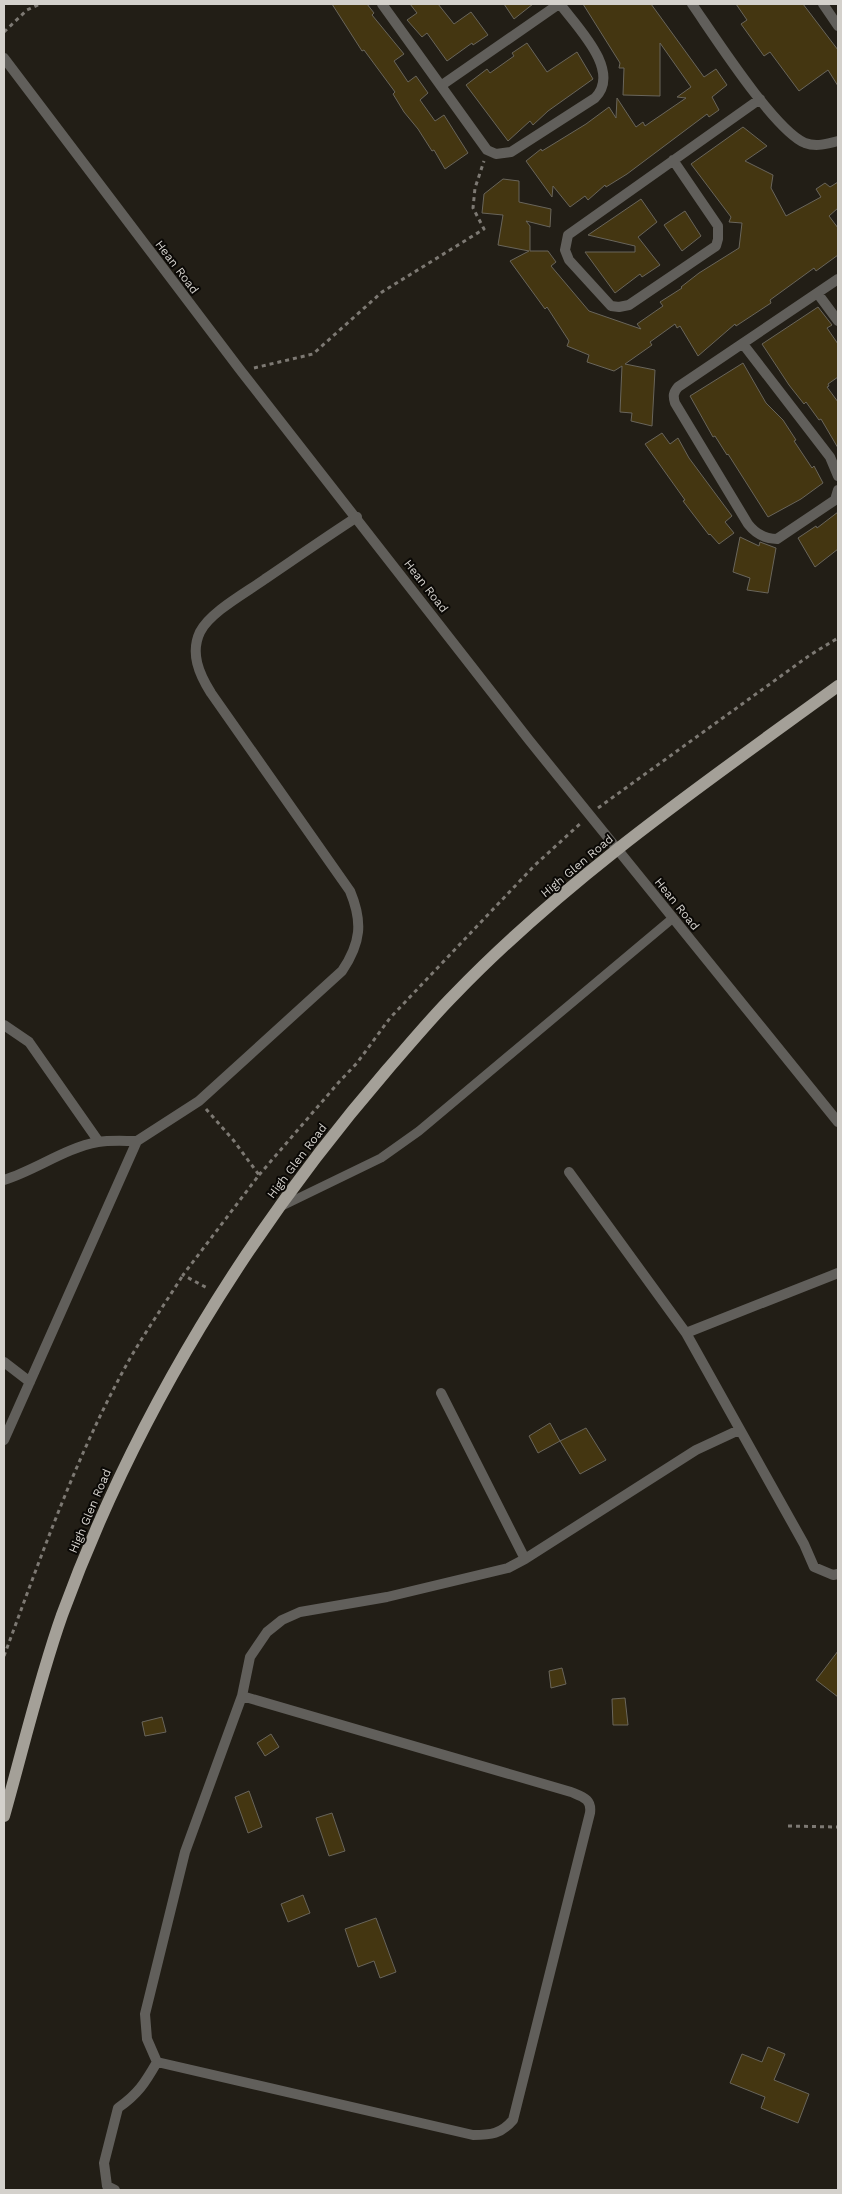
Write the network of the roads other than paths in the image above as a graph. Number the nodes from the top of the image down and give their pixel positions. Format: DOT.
graph roads {
  1 [pos="382,4"];
  2 [pos="560,4"];
  3 [pos="692,4"];
  4 [pos="823,4"];
  5 [pos="838,26"];
  6 [pos="4,58"];
  7 [pos="442,85"];
  8 [pos="760,99"];
  9 [pos="838,141"];
  10 [pos="673,160"];
  11 [pos="838,279"];
  12 [pos="818,294"];
  13 [pos="838,321"];
  14 [pos="743,344"];
  15 [pos="838,476"];
  16 [pos="838,490"];
  17 [pos="357,517"];
  18 [pos="838,686"];
  19 [pos="618,850"];
  20 [pos="673,918"];
  21 [pos="4,1025"];
  22 [pos="838,1122"];
  23 [pos="137,1141"];
  24 [pos="99,1142"];
  25 [pos="569,1172"];
  26 [pos="4,1180"];
  27 [pos="280,1207"];
  28 [pos="838,1273"];
  29 [pos="686,1333"];
  30 [pos="4,1362"];
  31 [pos="30,1382"];
  32 [pos="441,1393"];
  33 [pos="739,1430"];
  34 [pos="4,1440"];
  35 [pos="525,1559"];
  36 [pos="838,1574"];
  37 [pos="242,1696"];
  38 [pos="4,1816"];
  39 [pos="157,2062"];
  40 [pos="110,2189"];
  1 -- 7 [label="street"];
  2 -- 7 [label="street"];
  2 -- 7 [label="street"];
  3 -- 8 [label="street"];
  4 -- 5 [label="street"];
  6 -- 17 [label="street, Hean Road"];
  8 -- 9 [label="street"];
  8 -- 10 [label="street"];
  10 -- 10 [label="street"];
  11 -- 12 [label="street"];
  12 -- 13 [label="street"];
  12 -- 14 [label="street"];
  14 -- 15 [label="street"];
  14 -- 16 [label="street"];
  17 -- 19 [label="street, Hean Road"];
  17 -- 23 [label="street"];
  18 -- 19 [label="main road, High Glen Road"];
  19 -- 20 [label="street, Hean Road"];
  19 -- 27 [label="main road, High Glen Road"];
  20 -- 22 [label="street, Hean Road"];
  20 -- 27 [label="lane"];
  21 -- 24 [label="street"];
  23 -- 24 [label="street"];
  23 -- 31 [label="street"];
  24 -- 26 [label="street"];
  25 -- 29 [label="street"];
  27 -- 38 [label="main road, High Glen Road"];
  28 -- 29 [label="street"];
  29 -- 33 [label="street"];
  30 -- 31 [label="street"];
  31 -- 34 [label="street"];
  32 -- 35 [label="street"];
  33 -- 35 [label="street"];
  33 -- 36 [label="street"];
  35 -- 37 [label="street"];
  37 -- 39 [label="street"];
  37 -- 39 [label="street"];
  39 -- 40 [label="street"];
}
